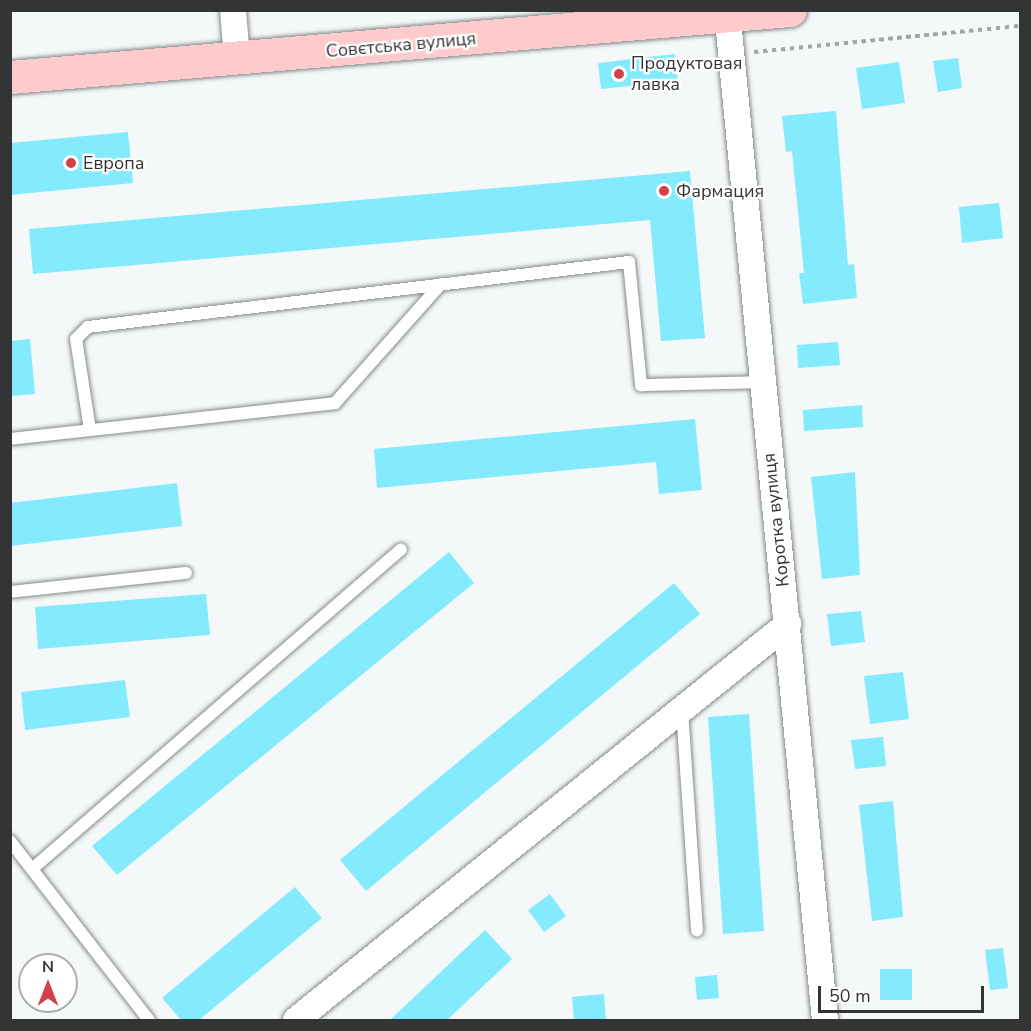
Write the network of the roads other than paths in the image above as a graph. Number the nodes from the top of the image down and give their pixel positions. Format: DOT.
graph roads {
  1 [pos="233,10"];
  2 [pos="790,10"];
  3 [pos="727,15"];
  4 [pos="237,59"];
  5 [pos="10,76"];
  6 [pos="441,284"];
  7 [pos="761,382"];
  8 [pos="90,430"];
  9 [pos="10,439"];
  10 [pos="402,549"];
  11 [pos="186,573"];
  12 [pos="10,592"];
  13 [pos="788,624"];
  14 [pos="682,709"];
  15 [pos="10,841"];
  16 [pos="32,869"];
  17 [pos="697,930"];
  18 [pos="149,1020"];
  19 [pos="296,1020"];
  20 [pos="825,1020"];
  1 -- 4 [label="street"];
  2 -- 3 [label="main road, Совєтська вулиця"];
  3 -- 4 [label="main road, Совєтська вулиця"];
  3 -- 7 [label="street, Коротка вулиця"];
  4 -- 5 [label="main road, Совєтська вулиця"];
  6 -- 7 [label="lane"];
  6 -- 8 [label="lane"];
  6 -- 8 [label="lane"];
  7 -- 13 [label="street, Коротка вулиця"];
  8 -- 9 [label="lane"];
  10 -- 16 [label="lane"];
  11 -- 12 [label="lane"];
  13 -- 14 [label="street"];
  13 -- 20 [label="street, Коротка вулиця"];
  14 -- 17 [label="lane"];
  14 -- 19 [label="street"];
  15 -- 16 [label="lane"];
  16 -- 18 [label="lane"];
}
